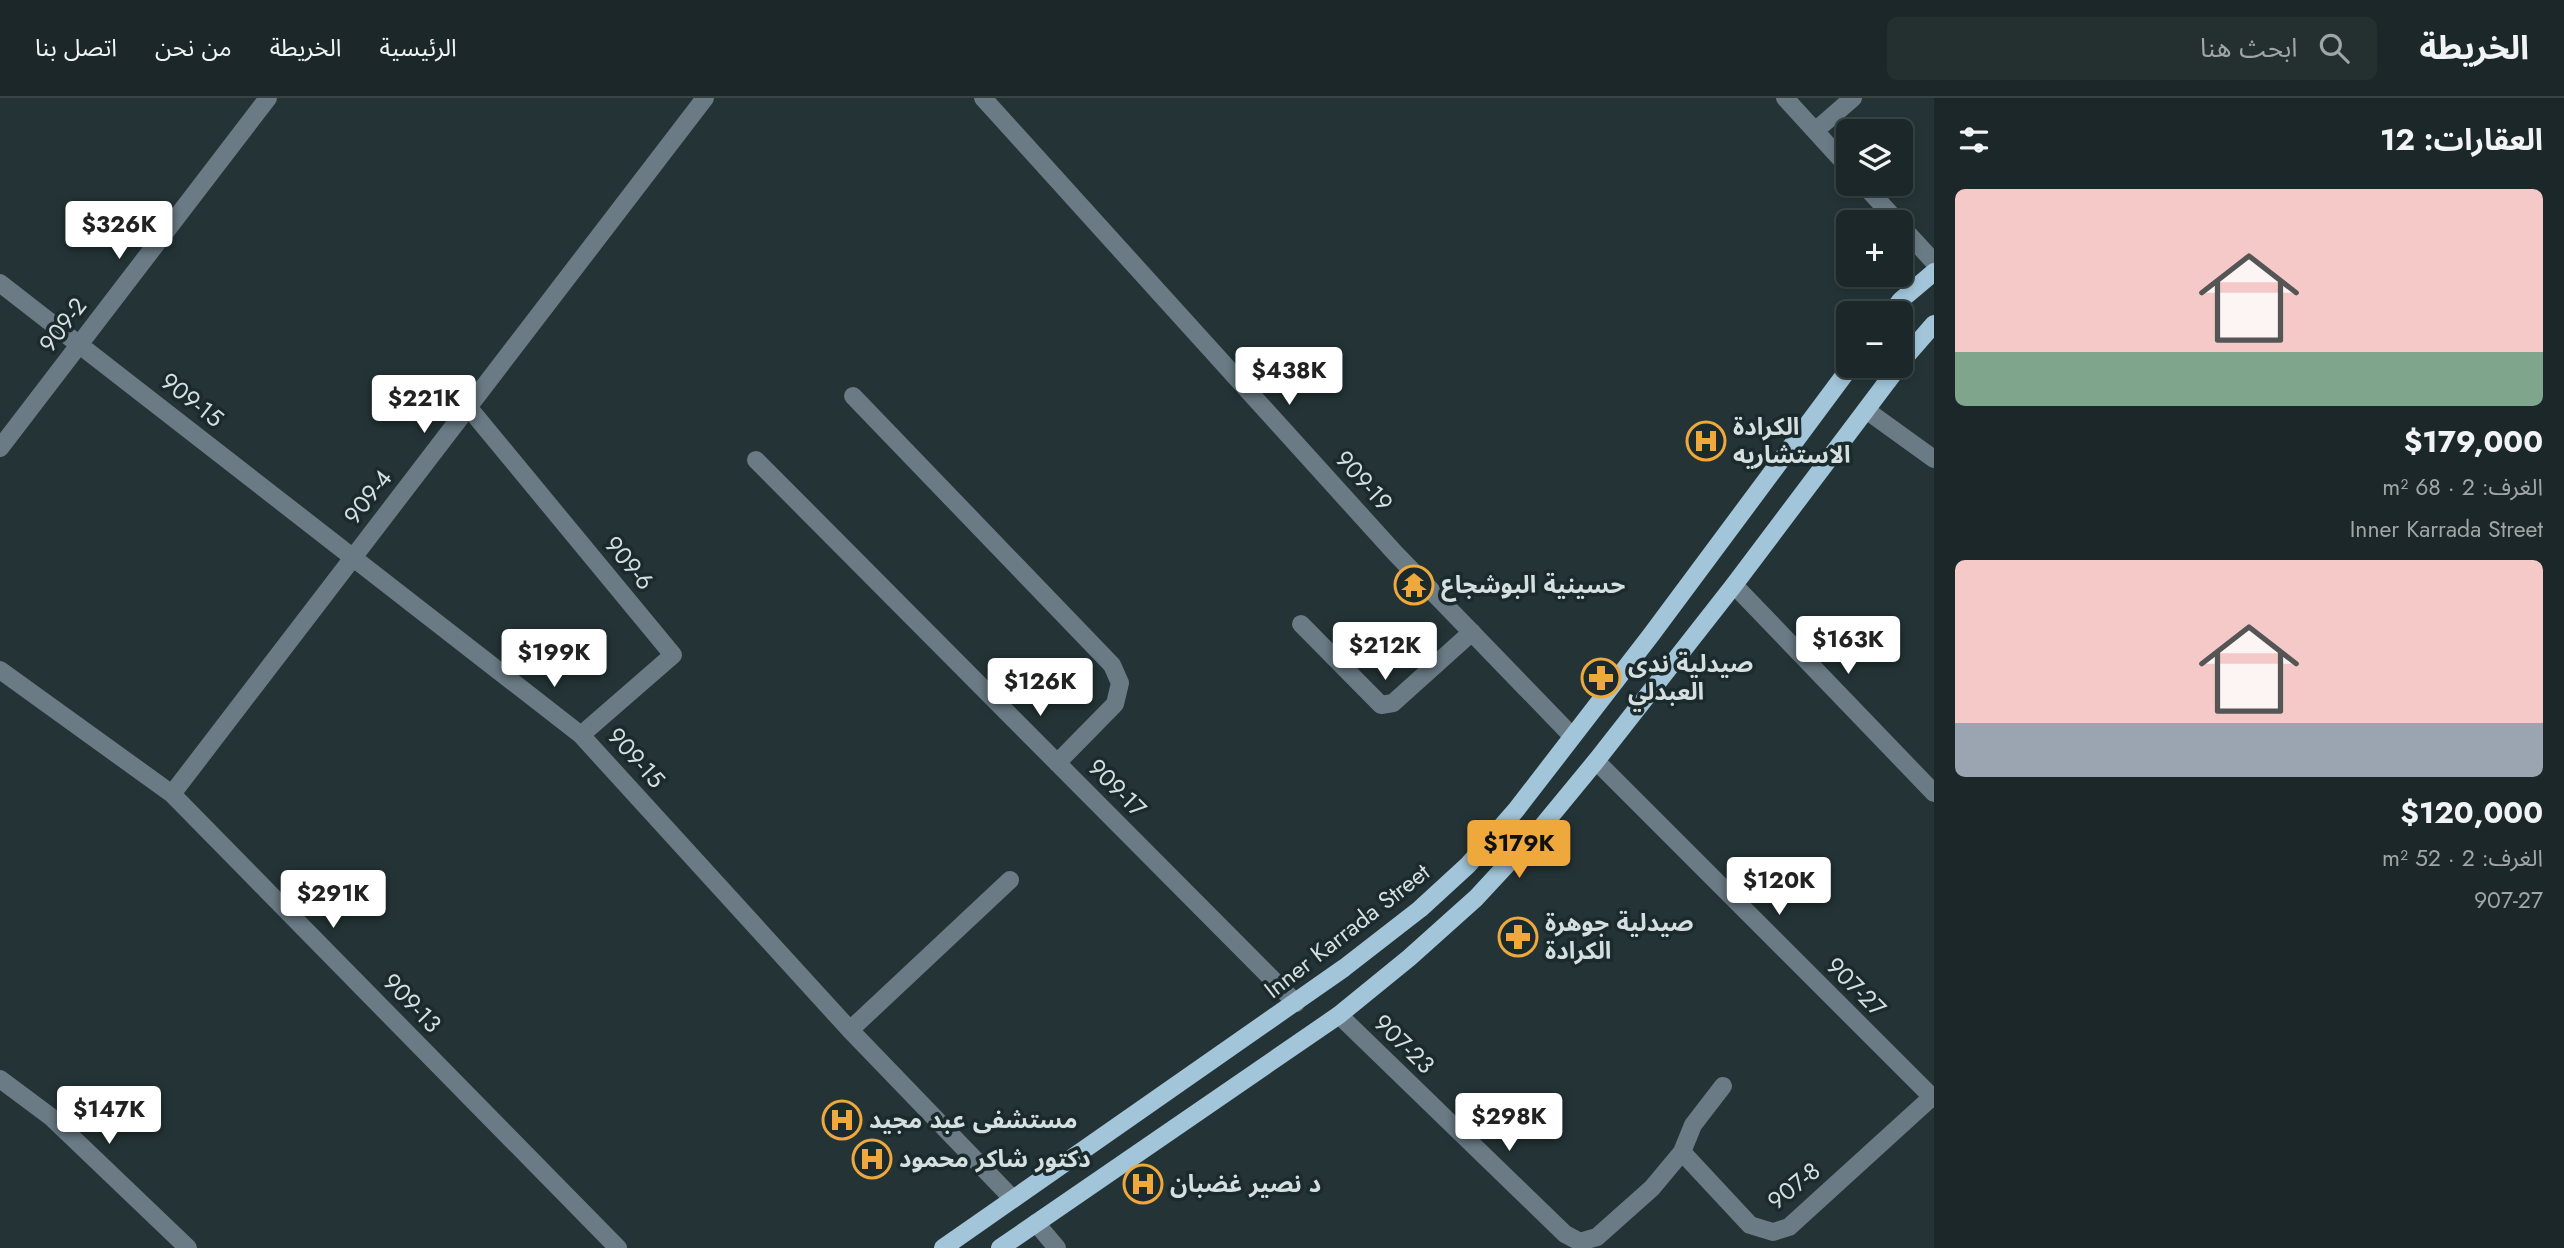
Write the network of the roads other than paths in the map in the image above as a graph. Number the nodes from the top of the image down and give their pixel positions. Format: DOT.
graph roads {
  1 [pos="268,98"];
  2 [pos="705,98"];
  3 [pos="983,98"];
  4 [pos="1785,98"];
  5 [pos="1853,98"];
  6 [pos="1815,131"];
  7 [pos="1836,154"];
  8 [pos="1874,196"];
  9 [pos="1887,210"];
  10 [pos="1913,239"];
  11 [pos="1934,262"];
  12 [pos="1934,272"];
  13 [pos="0,283"];
  14 [pos="1900,301"];
  15 [pos="1934,324"];
  16 [pos="80,343"];
  17 [pos="1913,349"];
  18 [pos="1842,378"];
  19 [pos="1890,378"];
  20 [pos="853,396"];
  21 [pos="469,408"];
  22 [pos="1866,410"];
  23 [pos="0,448"];
  24 [pos="1934,459"];
  25 [pos="756,460"];
  26 [pos="352,558"];
  27 [pos="1734,585"];
  28 [pos="1301,624"];
  29 [pos="1472,632"];
  30 [pos="0,670"];
  31 [pos="581,735"];
  32 [pos="1572,736"];
  33 [pos="1596,761"];
  34 [pos="1057,763"];
  35 [pos="1934,793"];
  36 [pos="172,794"];
  37 [pos="1010,880"];
  38 [pos="1296,1003"];
  39 [pos="1339,1015"];
  40 [pos="850,1030"];
  41 [pos="0,1079"];
  42 [pos="1723,1086"];
  43 [pos="1933,1098"];
  44 [pos="1682,1152"];
  45 [pos="1013,1199"];
  46 [pos="1037,1223"];
  47 [pos="188,1248"];
  48 [pos="618,1248"];
  49 [pos="943,1248"];
  50 [pos="1000,1248"];
  51 [pos="1057,1248"];
  1 -- 16 [label="street, 909-2"];
  2 -- 21 [label="street, 909-4"];
  3 -- 29 [label="street, 909-19"];
  4 -- 6 [label="street"];
  5 -- 6 [label="street"];
  6 -- 7 [label="street"];
  8 -- 9 [label="street"];
  10 -- 11 [label="street"];
  12 -- 14 [label="main road"];
  13 -- 16 [label="street, 909-15"];
  15 -- 17 [label="main road"];
  16 -- 23 [label="street, 909-2"];
  16 -- 26 [label="street, 909-15"];
  18 -- 32 [label="main road, Inner Karrada Street"];
  19 -- 22 [label="main road"];
  20 -- 34 [label="street"];
  21 -- 26 [label="street, 909-4"];
  21 -- 31 [label="street, 909-6"];
  22 -- 24 [label="street"];
  22 -- 27 [label="main road"];
  25 -- 34 [label="street, 909-17"];
  26 -- 31 [label="street, 909-15"];
  26 -- 36 [label="street, 909-4"];
  27 -- 33 [label="main road"];
  27 -- 35 [label="street"];
  28 -- 29 [label="street"];
  29 -- 32 [label="street, 909-19"];
  30 -- 36 [label="street, 909-13"];
  31 -- 40 [label="street, 909-15"];
  32 -- 38 [label="main road, Inner Karrada Street"];
  33 -- 39 [label="main road"];
  33 -- 43 [label="street, 907-27"];
  34 -- 38 [label="street, 909-17"];
  36 -- 48 [label="street, 909-13"];
  37 -- 40 [label="street"];
  38 -- 45 [label="main road, Inner Karrada Street"];
  39 -- 44 [label="street, 907-23"];
  39 -- 46 [label="main road"];
  40 -- 45 [label="street, 909-15"];
  41 -- 47 [label="street"];
  42 -- 44 [label="street"];
  43 -- 44 [label="street, 907-8"];
  45 -- 49 [label="main road, Inner Karrada Street"];
  46 -- 50 [label="main road"];
  46 -- 51 [label="street"];
}
